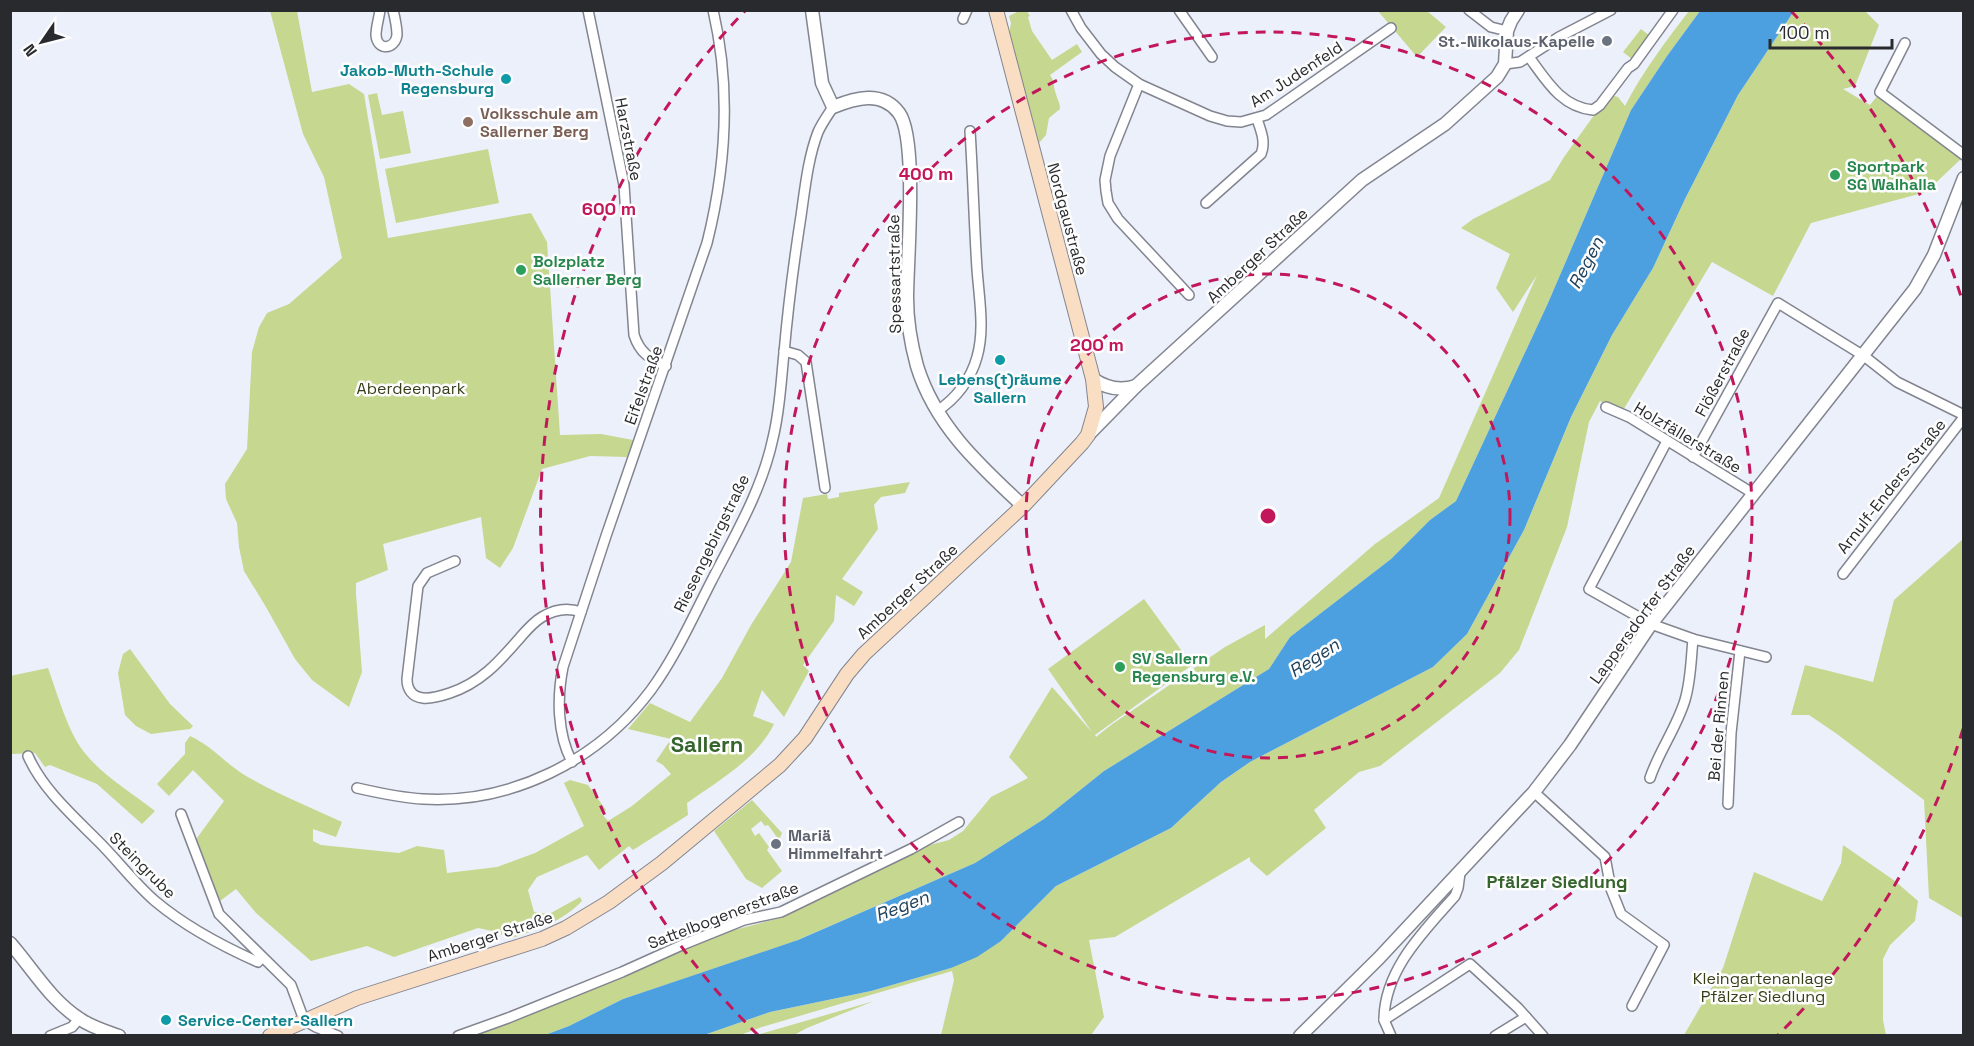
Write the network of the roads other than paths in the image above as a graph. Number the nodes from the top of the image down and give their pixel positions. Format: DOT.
graph roads {
  1 [pos="380,10"];
  2 [pos="393,10"];
  3 [pos="588,10"];
  4 [pos="713,10"];
  5 [pos="812,10"];
  6 [pos="996,10"];
  7 [pos="1071,10"];
  8 [pos="1179,10"];
  9 [pos="1469,10"];
  10 [pos="1518,10"];
  11 [pos="1611,10"];
  12 [pos="1673,10"];
  13 [pos="1391,28"];
  14 [pos="1507,31"];
  15 [pos="1905,43"];
  16 [pos="1212,57"];
  17 [pos="1528,57"];
  18 [pos="1505,64"];
  19 [pos="1139,84"];
  20 [pos="833,107"];
  21 [pos="1257,119"];
  22 [pos="970,131"];
  23 [pos="1964,155"];
  24 [pos="1964,178"];
  25 [pos="1206,203"];
  26 [pos="1189,295"];
  27 [pos="784,351"];
  28 [pos="1864,356"];
  29 [pos="666,366"];
  30 [pos="1092,379"];
  31 [pos="1136,386"];
  32 [pos="1606,407"];
  33 [pos="937,411"];
  34 [pos="1964,416"];
  35 [pos="1088,435"];
  36 [pos="1667,441"];
  37 [pos="1693,457"];
  38 [pos="825,488"];
  39 [pos="1754,494"];
  40 [pos="1023,506"];
  41 [pos="455,561"];
  42 [pos="1843,574"];
  43 [pos="581,612"];
  44 [pos="1651,624"];
  45 [pos="1693,639"];
  46 [pos="1740,651"];
  47 [pos="1766,657"];
  48 [pos="28,756"];
  49 [pos="572,762"];
  50 [pos="1650,778"];
  51 [pos="357,788"];
  52 [pos="1534,792"];
  53 [pos="1728,804"];
  54 [pos="181,814"];
  55 [pos="958,822"];
  56 [pos="1460,873"];
  57 [pos="10,943"];
  58 [pos="261,958"];
  59 [pos="1632,1006"];
  60 [pos="1526,1017"];
  61 [pos="304,1020"];
  62 [pos="1384,1020"];
  63 [pos="84,1026"];
  64 [pos="50,1035"];
  65 [pos="119,1035"];
  66 [pos="270,1035"];
  67 [pos="338,1035"];
  68 [pos="458,1035"];
  69 [pos="1300,1035"];
  70 [pos="1391,1035"];
  71 [pos="1495,1035"];
  72 [pos="1543,1035"];
  1 -- 2 [label="street"];
  3 -- 29 [label="street, Harzstraße"];
  4 -- 29 [label="street, Eifelstraße"];
  5 -- 20 [label="street"];
  6 -- 30 [label="main road, Nordgaustraße"];
  7 -- 19 [label="street, Am Judenfeld"];
  8 -- 16 [label="street"];
  9 -- 14 [label="street"];
  10 -- 14 [label="street"];
  11 -- 17 [label="street"];
  12 -- 17 [label="street"];
  13 -- 21 [label="street, Am Judenfeld"];
  14 -- 18 [label="street"];
  15 -- 23 [label="street"];
  17 -- 18 [label="street"];
  18 -- 31 [label="street, Amberger Straße"];
  19 -- 21 [label="street, Am Judenfeld"];
  19 -- 26 [label="street"];
  20 -- 27 [label="street, Riesengebirgstraße"];
  20 -- 33 [label="street, Spessartstraße"];
  21 -- 25 [label="street"];
  22 -- 33 [label="street"];
  24 -- 28 [label="street, Lappersdorfer Straße"];
  27 -- 38 [label="street"];
  27 -- 49 [label="street, Riesengebirgstraße"];
  28 -- 34 [label="street"];
  28 -- 37 [label="street, Flößerstraße"];
  28 -- 39 [label="street, Lappersdorfer Straße"];
  29 -- 43 [label="street, Eifelstraße"];
  30 -- 31 [label="street"];
  30 -- 35 [label="main road, Nordgaustraße"];
  31 -- 35 [label="street, Amberger Straße"];
  32 -- 36 [label="street, Holzfällerstraße"];
  33 -- 40 [label="street, Spessartstraße"];
  34 -- 42 [label="street, Arnulf-Enders-Straße"];
  35 -- 40 [label="main road, Amberger Straße"];
  36 -- 37 [label="street, Holzfällerstraße"];
  36 -- 44 [label="street"];
  37 -- 39 [label="street, Holzfällerstraße"];
  39 -- 44 [label="street, Lappersdorfer Straße"];
  40 -- 61 [label="main road, Amberger Straße"];
  41 -- 43 [label="street"];
  43 -- 49 [label="street, Eifelstraße"];
  44 -- 45 [label="street"];
  44 -- 52 [label="street, Lappersdorfer Straße"];
  45 -- 46 [label="street"];
  45 -- 50 [label="street"];
  46 -- 47 [label="street"];
  46 -- 53 [label="street, Bei der Rinnen"];
  48 -- 58 [label="street, Steingrube"];
  49 -- 51 [label="street, Riesengebirgstraße"];
  52 -- 56 [label="street, Lappersdorfer Straße"];
  52 -- 59 [label="street"];
  54 -- 58 [label="street"];
  55 -- 68 [label="street, Sattelbogenerstraße"];
  56 -- 62 [label="street"];
  56 -- 69 [label="street, Lappersdorfer Straße"];
  57 -- 63 [label="street"];
  58 -- 61 [label="street"];
  60 -- 62 [label="street"];
  60 -- 71 [label="street"];
  60 -- 72 [label="street"];
  61 -- 66 [label="main road, Amberger Straße"];
  61 -- 67 [label="street"];
  62 -- 70 [label="street"];
  63 -- 64 [label="street"];
  63 -- 65 [label="street"];
}
